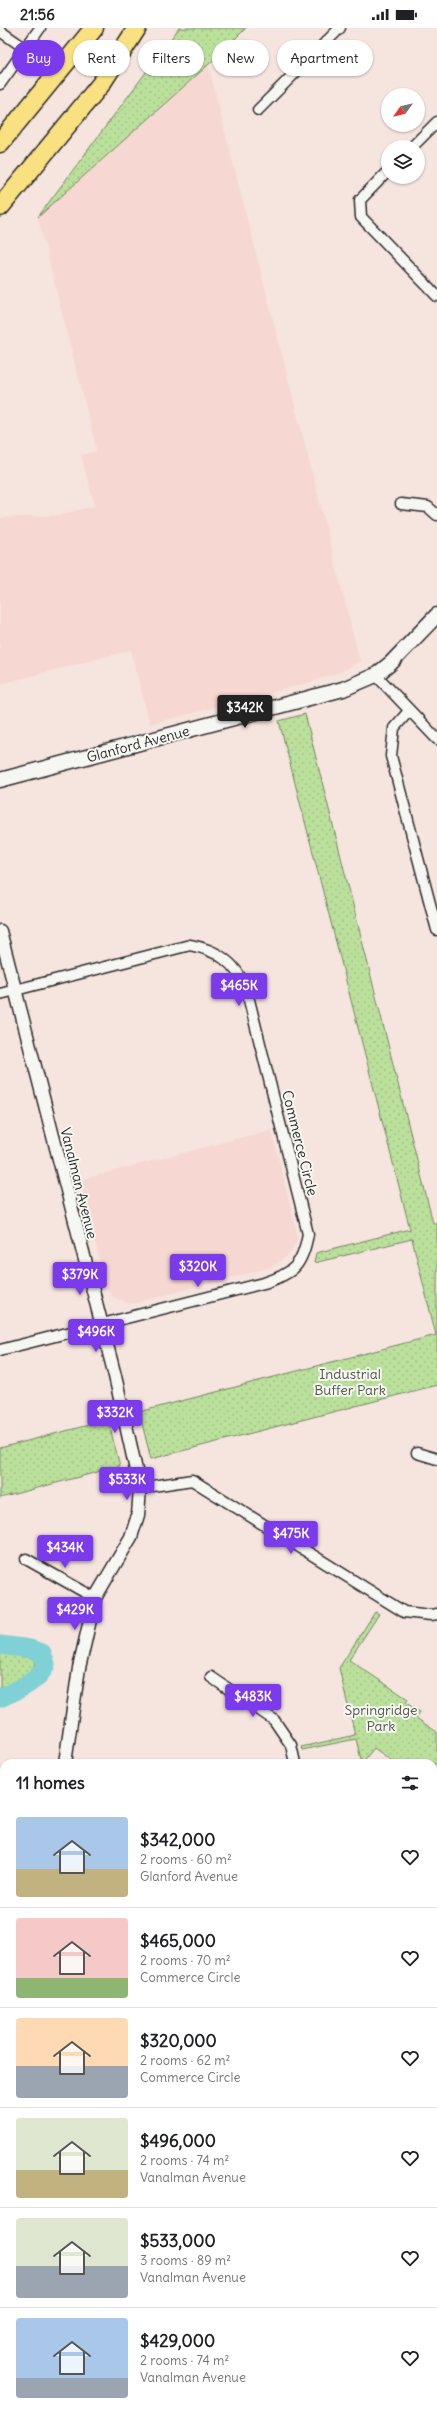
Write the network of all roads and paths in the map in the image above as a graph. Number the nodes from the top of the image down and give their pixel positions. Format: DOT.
graph roads {
  1 [pos="40,28"];
  2 [pos="94,28"];
  3 [pos="137,28"];
  4 [pos="340,28"];
  5 [pos="0,32"];
  6 [pos="12,40"];
  7 [pos="32,40"];
  8 [pos="12,68"];
  9 [pos="0,84"];
  10 [pos="258,110"];
  11 [pos="437,122"];
  12 [pos="419,140"];
  13 [pos="0,143"];
  14 [pos="381,178"];
  15 [pos="0,194"];
  16 [pos="0,207"];
  17 [pos="437,296"];
  18 [pos="401,504"];
  19 [pos="437,515"];
  20 [pos="437,615"];
  21 [pos="376,676"];
  22 [pos="409,711"];
  23 [pos="437,739"];
  24 [pos="0,780"];
  25 [pos="437,930"];
  26 [pos="0,931"];
  27 [pos="15,990"];
  28 [pos="0,994"];
  29 [pos="100,1324"];
  30 [pos="0,1350"];
  31 [pos="417,1453"];
  32 [pos="437,1459"];
  33 [pos="140,1488"];
  34 [pos="26,1559"];
  35 [pos="95,1598"];
  36 [pos="437,1614"];
  37 [pos="211,1677"];
  38 [pos="67,1759"];
  39 [pos="294,1759"];
  1 -- 7 [label="street"];
  2 -- 13 [label="highway"];
  3 -- 15 [label="highway"];
  3 -- 16 [label="highway"];
  4 -- 10 [label="street"];
  5 -- 6 [label="street"];
  8 -- 9 [label="street"];
  11 -- 12 [label="street"];
  14 -- 17 [label="street"];
  18 -- 19 [label="street"];
  20 -- 21 [label="main road, Glanford Avenue"];
  21 -- 22 [label="street"];
  21 -- 24 [label="main road, Glanford Avenue"];
  22 -- 23 [label="street"];
  22 -- 25 [label="street"];
  26 -- 27 [label="street, Vanalman Avenue"];
  27 -- 28 [label="street, Commerce Circle"];
  27 -- 29 [label="street, Vanalman Avenue"];
  27 -- 29 [label="street, Commerce Circle"];
  29 -- 30 [label="street, Commerce Circle"];
  29 -- 33 [label="street, Vanalman Avenue"];
  31 -- 32 [label="street"];
  33 -- 35 [label="street, Vanalman Avenue"];
  33 -- 36 [label="street"];
  34 -- 35 [label="street"];
  35 -- 38 [label="street, Vanalman Avenue"];
  37 -- 39 [label="street"];
}
